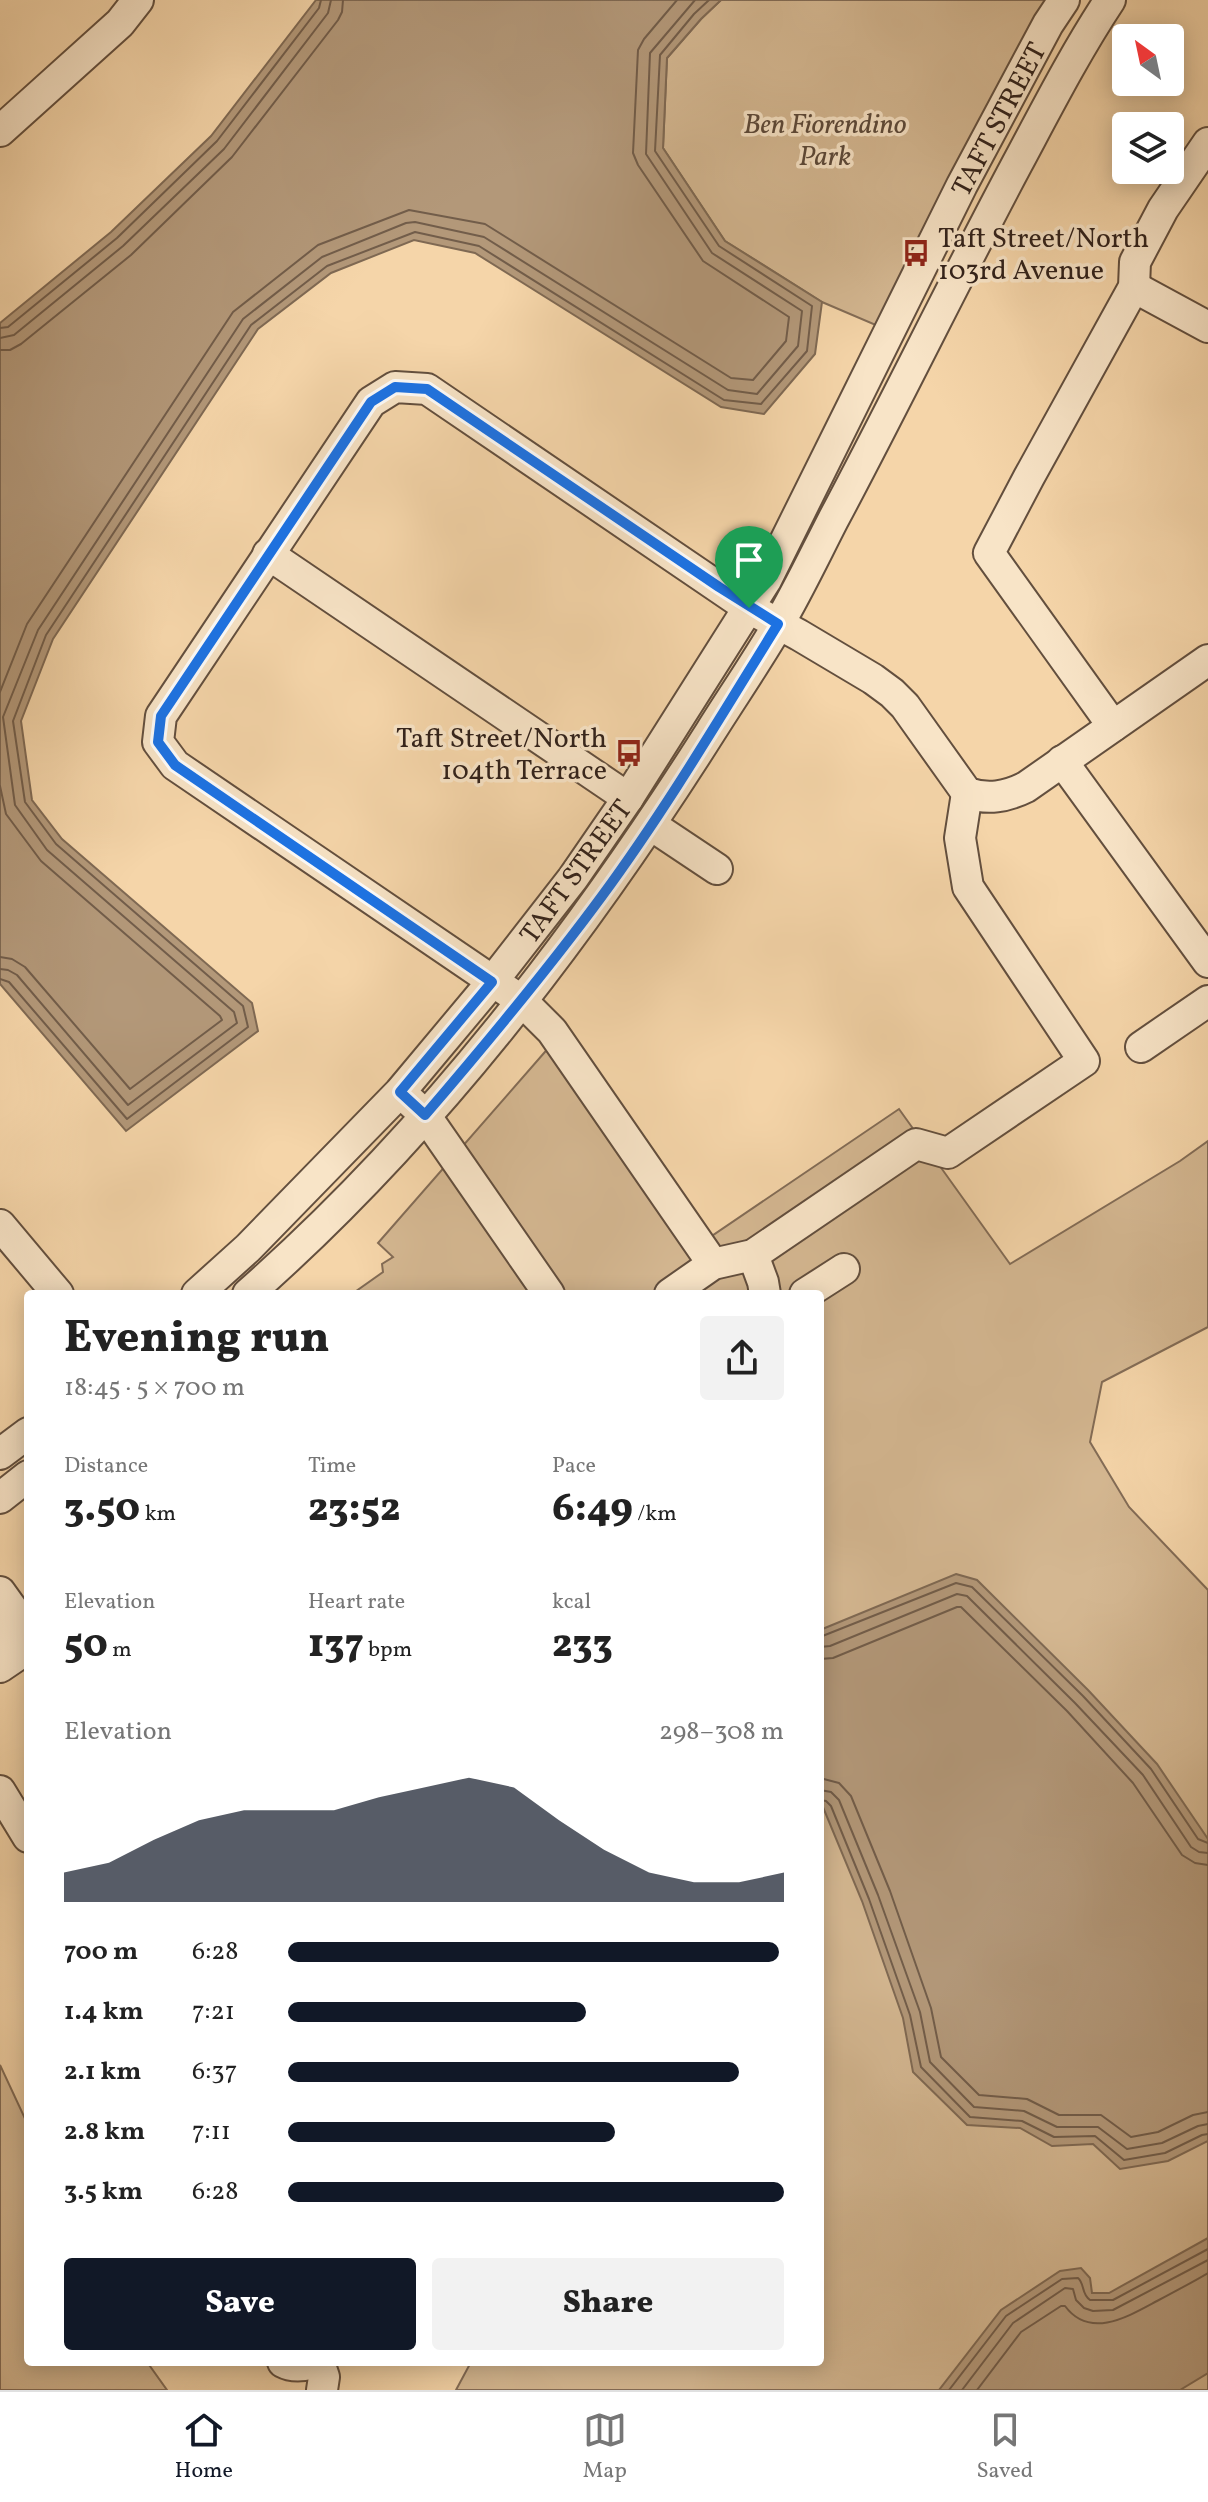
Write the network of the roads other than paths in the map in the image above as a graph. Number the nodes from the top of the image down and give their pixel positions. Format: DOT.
graph roads {
  1 [pos="138,0"];
  2 [pos="1064,0"];
  3 [pos="1110,0"];
  4 [pos="0,131"];
  5 [pos="1208,143"];
  6 [pos="1134,287"];
  7 [pos="1208,327"];
  8 [pos="268,554"];
  9 [pos="764,616"];
  10 [pos="1208,660"];
  11 [pos="1113,726"];
  12 [pos="1062,761"];
  13 [pos="967,793"];
  14 [pos="628,798"];
  15 [pos="651,825"];
  16 [pos="717,869"];
  17 [pos="1208,962"];
  18 [pos="492,982"];
  19 [pos="522,1001"];
  20 [pos="1208,1001"];
  21 [pos="1141,1047"];
  22 [pos="400,1092"];
  23 [pos="425,1115"];
  24 [pos="0,1225"];
  25 [pos="753,1255"];
  26 [pos="713,1264"];
  27 [pos="844,1269"];
  28 [pos="55,1290"];
  29 [pos="201,1290"];
  30 [pos="252,1290"];
  31 [pos="546,1290"];
  32 [pos="676,1290"];
  33 [pos="764,1290"];
  34 [pos="811,1290"];
  35 [pos="24,1436"];
  36 [pos="0,1454"];
  37 [pos="24,1479"];
  38 [pos="0,1498"];
  39 [pos="0,1592"];
  40 [pos="0,1628"];
  41 [pos="19,1650"];
  42 [pos="0,1791"];
  43 [pos="24,1830"];
  44 [pos="320,2366"];
  45 [pos="322,2390"];
  1 -- 4 [label="street"];
  2 -- 9 [label="street, TAFT STREET"];
  3 -- 9 [label="street, TAFT STREET"];
  5 -- 6 [label="street"];
  6 -- 7 [label="street"];
  6 -- 11 [label="street"];
  8 -- 9 [label="street"];
  8 -- 14 [label="street"];
  8 -- 18 [label="street"];
  9 -- 13 [label="street"];
  9 -- 14 [label="street, TAFT STREET"];
  9 -- 15 [label="street, TAFT STREET"];
  10 -- 11 [label="street"];
  11 -- 12 [label="street"];
  12 -- 13 [label="street"];
  12 -- 17 [label="street"];
  13 -- 25 [label="street"];
  14 -- 18 [label="street, TAFT STREET"];
  15 -- 16 [label="street"];
  15 -- 19 [label="street, TAFT STREET"];
  18 -- 19 [label="street"];
  18 -- 22 [label="street, TAFT STREET"];
  19 -- 23 [label="street, TAFT STREET"];
  19 -- 26 [label="street"];
  20 -- 21 [label="street"];
  22 -- 23 [label="street"];
  22 -- 29 [label="street, TAFT STREET"];
  23 -- 30 [label="street, TAFT STREET"];
  23 -- 31 [label="street"];
  24 -- 28 [label="street"];
  25 -- 26 [label="street"];
  25 -- 33 [label="street"];
  26 -- 32 [label="street"];
  27 -- 34 [label="street"];
  35 -- 36 [label="street"];
  37 -- 38 [label="street"];
  39 -- 41 [label="street"];
  40 -- 41 [label="street"];
  42 -- 43 [label="street"];
  44 -- 45 [label="street"];
}
